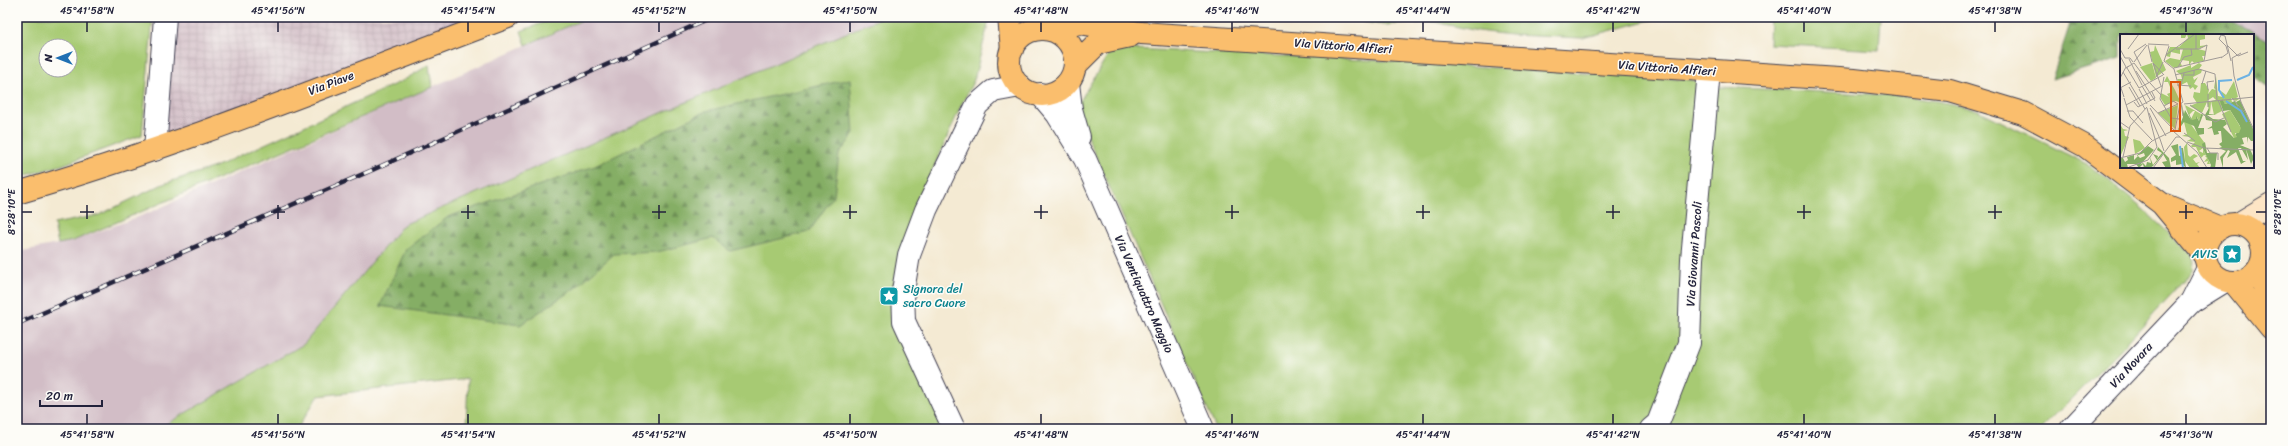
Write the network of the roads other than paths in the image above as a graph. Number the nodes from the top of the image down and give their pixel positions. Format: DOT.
graph roads {
  1 [pos="165,17"];
  2 [pos="508,17"];
  3 [pos="1009,17"];
  4 [pos="1042,25"];
  5 [pos="1141,33"];
  6 [pos="1012,50"];
  7 [pos="1709,71"];
  8 [pos="1071,74"];
  9 [pos="1020,86"];
  10 [pos="1040,94"];
  11 [pos="154,150"];
  12 [pos="1085,160"];
  13 [pos="17,193"];
  14 [pos="2162,204"];
  15 [pos="2271,204"];
  16 [pos="2229,226"];
  17 [pos="2266,239"];
  18 [pos="2207,262"];
  19 [pos="2259,269"];
  20 [pos="2230,282"];
  21 [pos="2191,302"];
  22 [pos="2271,312"];
  23 [pos="2271,328"];
  24 [pos="954,429"];
  25 [pos="1203,429"];
  26 [pos="1651,429"];
  27 [pos="2071,429"];
  1 -- 11 [label="street"];
  2 -- 11 [label="main road, Via Piave"];
  3 -- 6 [label="main road"];
  4 -- 5 [label="main road"];
  4 -- 6 [label="main road"];
  4 -- 8 [label="main road"];
  5 -- 7 [label="main road, Via Vittorio Alfieri"];
  5 -- 8 [label="main road"];
  6 -- 9 [label="main road"];
  7 -- 14 [label="main road, Via Vittorio Alfieri"];
  7 -- 26 [label="street, Via Giovanni Pascoli"];
  8 -- 10 [label="main road"];
  8 -- 12 [label="street, Via Ventiquattro Maggio"];
  9 -- 10 [label="main road"];
  9 -- 24 [label="street"];
  10 -- 12 [label="street, Via Ventiquattro Maggio"];
  11 -- 13 [label="main road, Via Piave"];
  12 -- 25 [label="street, Via Ventiquattro Maggio"];
  14 -- 16 [label="main road, Via Vittorio Alfieri"];
  14 -- 18 [label="main road, Via Vittorio Alfieri"];
  15 -- 16 [label="main road"];
  16 -- 17 [label="main road"];
  16 -- 18 [label="main road"];
  17 -- 19 [label="main road"];
  18 -- 20 [label="main road"];
  18 -- 21 [label="street, Via Novara"];
  19 -- 20 [label="main road"];
  19 -- 22 [label="main road"];
  20 -- 21 [label="street, Via Novara"];
  20 -- 23 [label="main road"];
  21 -- 27 [label="street, Via Novara"];
}
